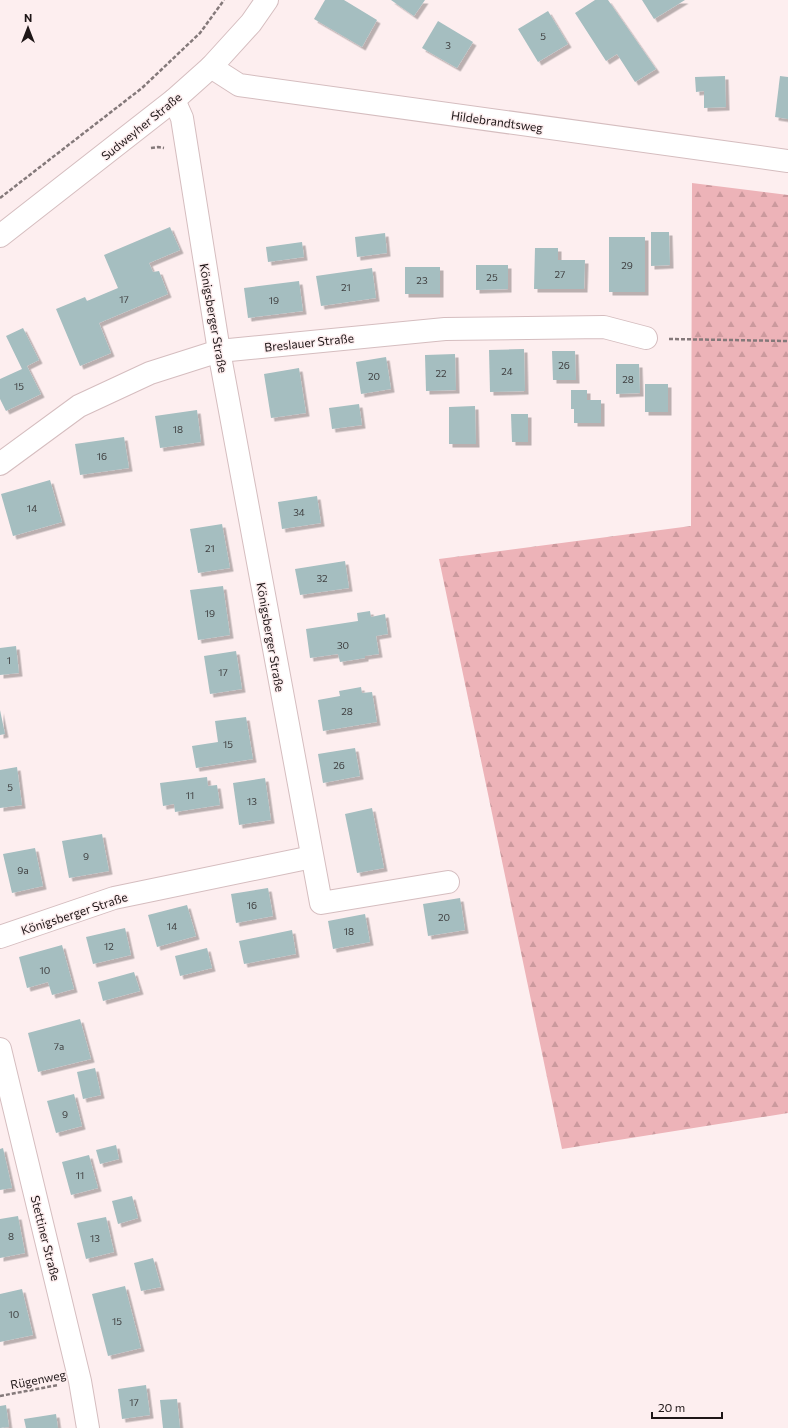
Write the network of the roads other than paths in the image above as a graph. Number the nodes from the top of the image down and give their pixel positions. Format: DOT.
graph roads {
  1 [pos="267,0"];
  2 [pos="211,67"];
  3 [pos="174,100"];
  4 [pos="788,160"];
  5 [pos="0,236"];
  6 [pos="646,338"];
  7 [pos="219,351"];
  8 [pos="0,464"];
  9 [pos="312,857"];
  10 [pos="448,882"];
  11 [pos="0,936"];
  12 [pos="0,1049"];
  13 [pos="88,1428"];
  1 -- 2 [label="street, Sudweyher Straße"];
  2 -- 3 [label="street, Sudweyher Straße"];
  2 -- 4 [label="street, Hildebrandtsweg"];
  3 -- 5 [label="street, Sudweyher Straße"];
  3 -- 7 [label="street, Königsberger Straße"];
  6 -- 7 [label="street, Breslauer Straße"];
  7 -- 8 [label="street, Breslauer Straße"];
  7 -- 9 [label="street, Königsberger Straße"];
  9 -- 10 [label="street"];
  9 -- 11 [label="street, Königsberger Straße"];
  12 -- 13 [label="street, Stettiner Straße"];
}
